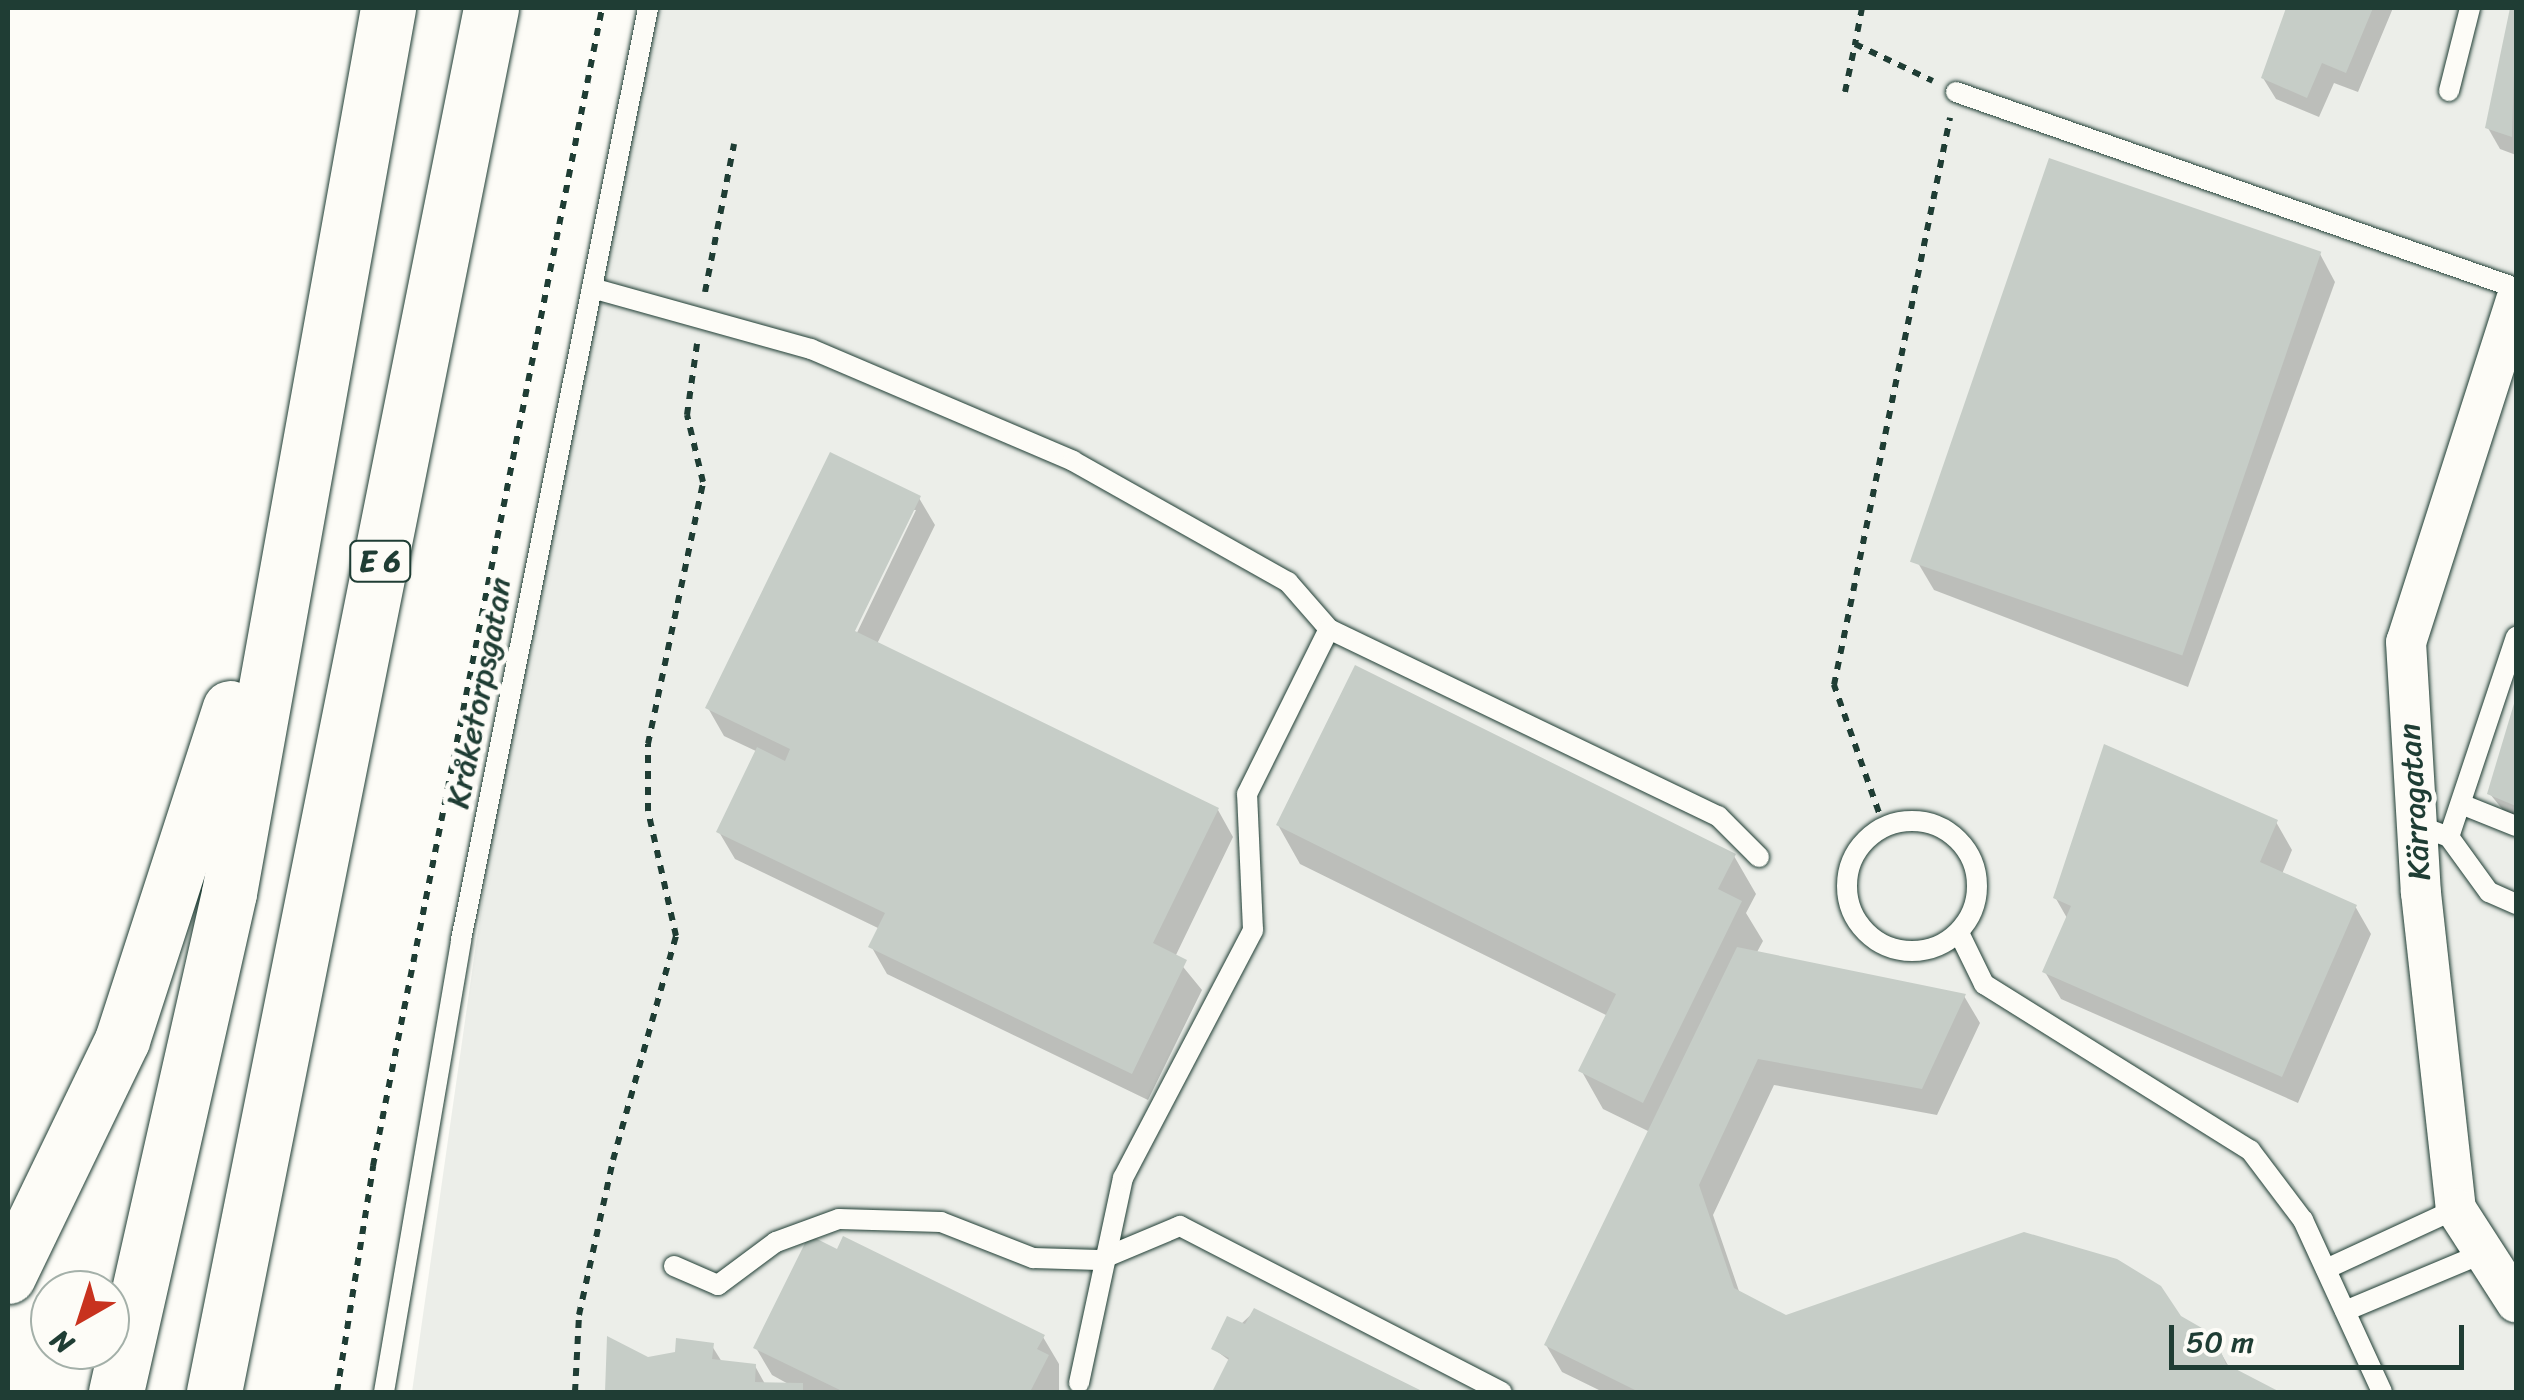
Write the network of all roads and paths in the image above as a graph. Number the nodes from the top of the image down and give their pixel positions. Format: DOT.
graph roads {
  1 [pos="388,8"];
  2 [pos="491,8"];
  3 [pos="602,8"];
  4 [pos="648,8"];
  5 [pos="1862,8"];
  6 [pos="2470,8"];
  7 [pos="1855,44"];
  8 [pos="2449,91"];
  9 [pos="1845,92"];
  10 [pos="1956,92"];
  11 [pos="734,144"];
  12 [pos="592,288"];
  13 [pos="2516,288"];
  14 [pos="2516,300"];
  15 [pos="702,315"];
  16 [pos="2504,388"];
  17 [pos="293,499"];
  18 [pos="1329,629"];
  19 [pos="2516,637"];
  20 [pos="2461,804"];
  21 [pos="1884,826"];
  22 [pos="2516,826"];
  23 [pos="2433,831"];
  24 [pos="1759,857"];
  25 [pos="2516,904"];
  26 [pos="1959,933"];
  27 [pos="2456,1209"];
  28 [pos="2479,1254"];
  29 [pos="1099,1260"];
  30 [pos="674,1266"];
  31 [pos="2326,1269"];
  32 [pos="8,1276"];
  33 [pos="2516,1302"];
  34 [pos="2345,1310"];
  35 [pos="227,1322"];
  36 [pos="1079,1383"];
  37 [pos="116,1392"];
  38 [pos="205,1392"];
  39 [pos="214,1392"];
  40 [pos="337,1392"];
  41 [pos="384,1392"];
  42 [pos="574,1392"];
  43 [pos="1502,1392"];
  44 [pos="2382,1392"];
  1 -- 17 [label="highway"];
  2 -- 35 [label="highway, E 6"];
  3 -- 40 [label="path"];
  4 -- 12 [label="lane, Kråketorpsgatan"];
  5 -- 7 [label="path"];
  6 -- 8 [label="lane"];
  7 -- 9 [label="path"];
  7 -- 10 [label="path"];
  10 -- 13 [label="lane"];
  10 -- 21 [label="path"];
  11 -- 15 [label="path"];
  12 -- 15 [label="lane"];
  12 -- 41 [label="lane, Kråketorpsgatan"];
  14 -- 16 [label="street, Kärragatan"];
  15 -- 18 [label="lane"];
  15 -- 42 [label="path"];
  16 -- 23 [label="street, Kärragatan"];
  17 -- 32 [label="highway"];
  17 -- 37 [label="highway"];
  18 -- 24 [label="lane"];
  18 -- 29 [label="lane"];
  19 -- 20 [label="lane"];
  20 -- 22 [label="lane"];
  20 -- 23 [label="lane"];
  21 -- 26 [label="lane"];
  21 -- 26 [label="lane"];
  23 -- 25 [label="lane"];
  23 -- 27 [label="street, Kärragatan"];
  26 -- 31 [label="lane"];
  27 -- 28 [label="street, Kärragatan"];
  27 -- 31 [label="lane"];
  28 -- 33 [label="street, Kärragatan"];
  28 -- 34 [label="lane"];
  29 -- 30 [label="lane"];
  29 -- 36 [label="lane"];
  29 -- 43 [label="lane"];
  31 -- 34 [label="lane"];
  34 -- 44 [label="lane"];
  35 -- 38 [label="highway, E 6"];
  35 -- 39 [label="highway"];
}
